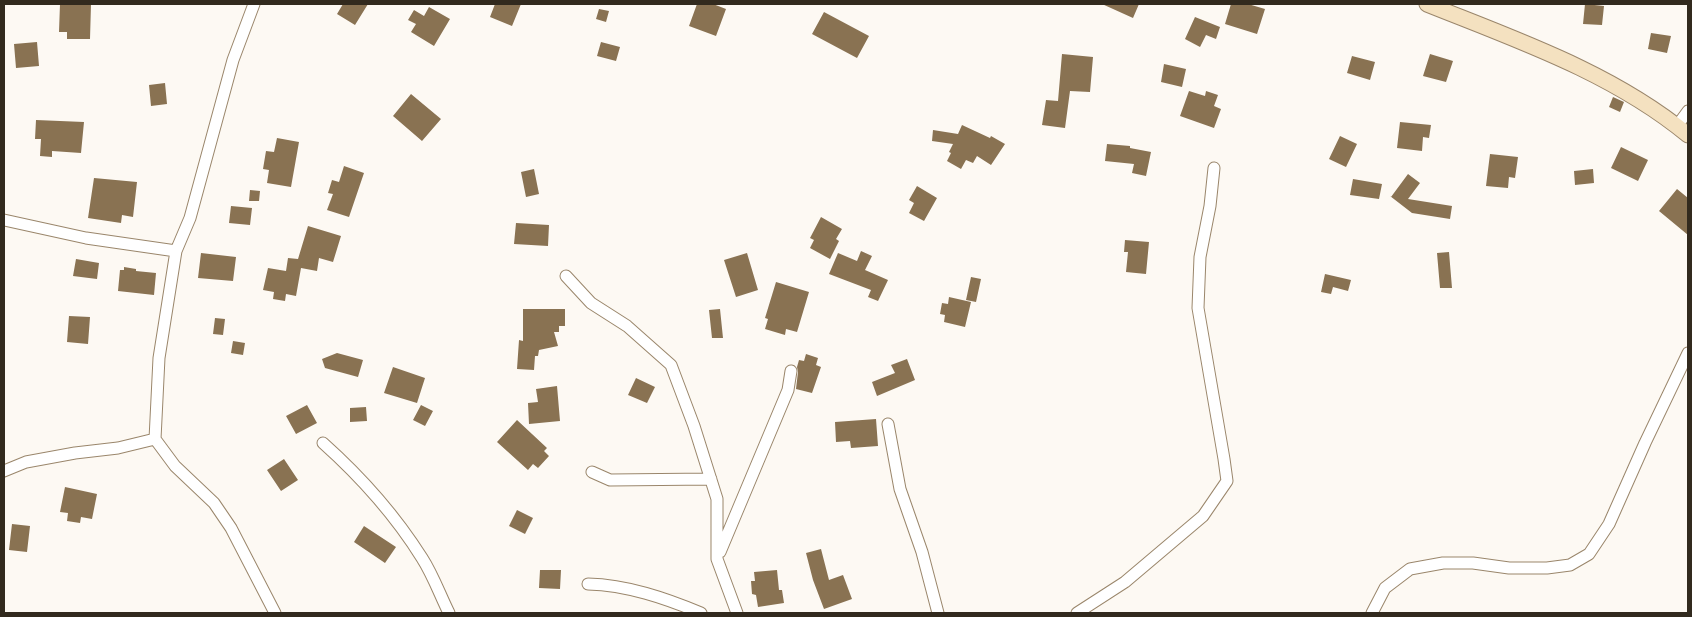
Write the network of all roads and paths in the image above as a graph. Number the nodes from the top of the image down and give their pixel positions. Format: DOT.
graph roads {
  1 [pos="254,4"];
  2 [pos="1427,4"];
  3 [pos="1688,111"];
  4 [pos="1683,130"];
  5 [pos="1214,168"];
  6 [pos="4,220"];
  7 [pos="176,251"];
  8 [pos="566,276"];
  9 [pos="1688,353"];
  10 [pos="791,371"];
  11 [pos="888,424"];
  12 [pos="156,439"];
  13 [pos="323,443"];
  14 [pos="4,471"];
  15 [pos="592,472"];
  16 [pos="711,479"];
  17 [pos="717,559"];
  18 [pos="588,584"];
  19 [pos="275,613"];
  20 [pos="449,613"];
  21 [pos="701,613"];
  22 [pos="737,613"];
  23 [pos="938,613"];
  24 [pos="1077,613"];
  25 [pos="1372,613"];
  1 -- 7 [label="street"];
  2 -- 4 [label="street"];
  3 -- 4 [label="street"];
  5 -- 24 [label="street"];
  6 -- 7 [label="street"];
  7 -- 12 [label="street"];
  8 -- 16 [label="street"];
  9 -- 25 [label="street"];
  10 -- 17 [label="street"];
  11 -- 23 [label="street"];
  12 -- 14 [label="street"];
  12 -- 19 [label="street"];
  13 -- 20 [label="street"];
  15 -- 16 [label="street"];
  16 -- 17 [label="street"];
  17 -- 22 [label="street"];
  18 -- 21 [label="street"];
}
